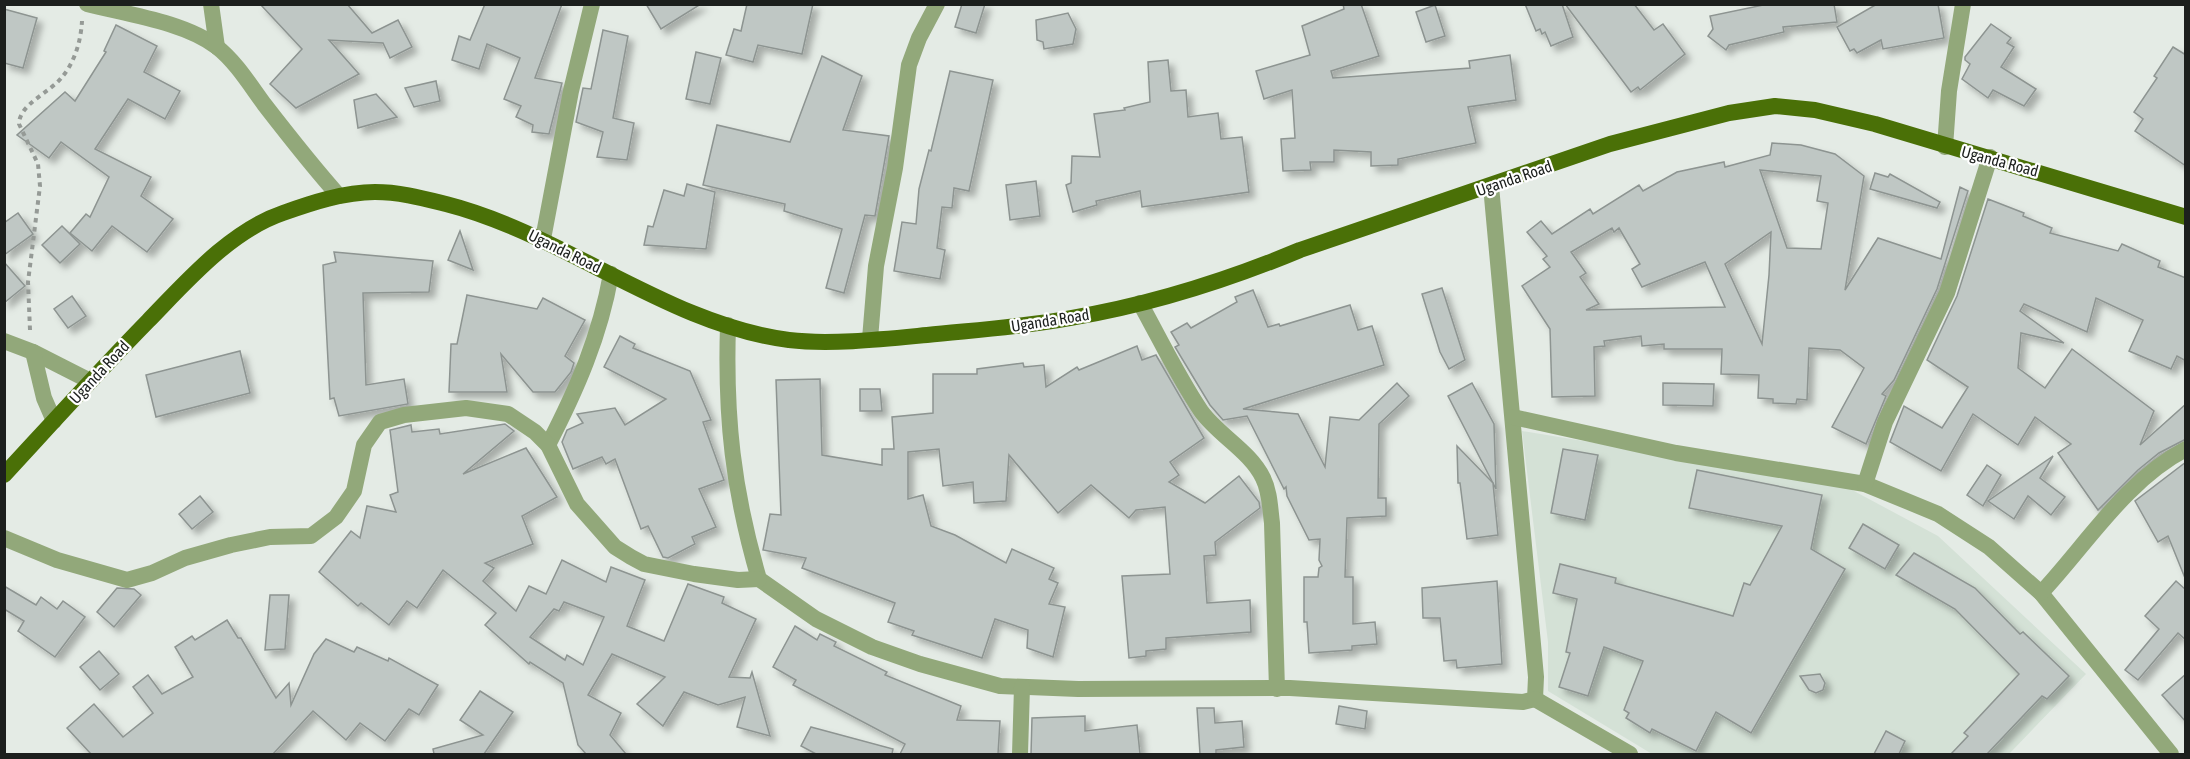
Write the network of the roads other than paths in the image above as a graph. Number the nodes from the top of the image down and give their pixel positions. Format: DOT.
graph roads {
  1 [pos="211,4"];
  2 [pos="592,4"];
  3 [pos="938,4"];
  4 [pos="1964,4"];
  5 [pos="84,9"];
  6 [pos="217,47"];
  7 [pos="1945,147"];
  8 [pos="1990,157"];
  9 [pos="1491,186"];
  10 [pos="339,196"];
  11 [pos="2186,217"];
  12 [pos="543,239"];
  13 [pos="611,274"];
  14 [pos="1140,303"];
  15 [pos="728,325"];
  16 [pos="870,339"];
  17 [pos="4,341"];
  18 [pos="33,352"];
  19 [pos="90,381"];
  20 [pos="1513,417"];
  21 [pos="54,421"];
  22 [pos="548,445"];
  23 [pos="2186,448"];
  24 [pos="4,475"];
  25 [pos="1865,484"];
  26 [pos="4,538"];
  27 [pos="759,579"];
  28 [pos="2041,592"];
  29 [pos="1022,687"];
  30 [pos="1277,688"];
  31 [pos="1535,699"];
  32 [pos="1020,754"];
  33 [pos="1630,754"];
  34 [pos="2171,754"];
  1 -- 6 [label="street"];
  2 -- 12 [label="street"];
  3 -- 16 [label="street"];
  4 -- 7 [label="street"];
  5 -- 6 [label="street"];
  6 -- 10 [label="street"];
  7 -- 8 [label="main road, Uganda Road"];
  7 -- 9 [label="main road, Uganda Road"];
  8 -- 11 [label="main road, Uganda Road"];
  8 -- 25 [label="street"];
  9 -- 14 [label="main road, Uganda Road"];
  9 -- 20 [label="street"];
  10 -- 12 [label="main road, Uganda Road"];
  10 -- 19 [label="main road, Uganda Road"];
  12 -- 13 [label="main road, Uganda Road"];
  13 -- 15 [label="main road, Uganda Road"];
  13 -- 22 [label="street"];
  14 -- 16 [label="main road, Uganda Road"];
  14 -- 30 [label="street"];
  15 -- 16 [label="main road, Uganda Road"];
  15 -- 27 [label="street"];
  17 -- 18 [label="street"];
  18 -- 19 [label="street"];
  18 -- 21 [label="street"];
  19 -- 21 [label="main road, Uganda Road"];
  20 -- 25 [label="street"];
  20 -- 31 [label="street"];
  21 -- 24 [label="main road, Uganda Road"];
  22 -- 26 [label="street"];
  22 -- 27 [label="street"];
  23 -- 28 [label="street"];
  25 -- 28 [label="street"];
  27 -- 29 [label="street"];
  28 -- 34 [label="street"];
  29 -- 30 [label="street"];
  29 -- 32 [label="street"];
  30 -- 31 [label="street"];
  31 -- 33 [label="street"];
}
